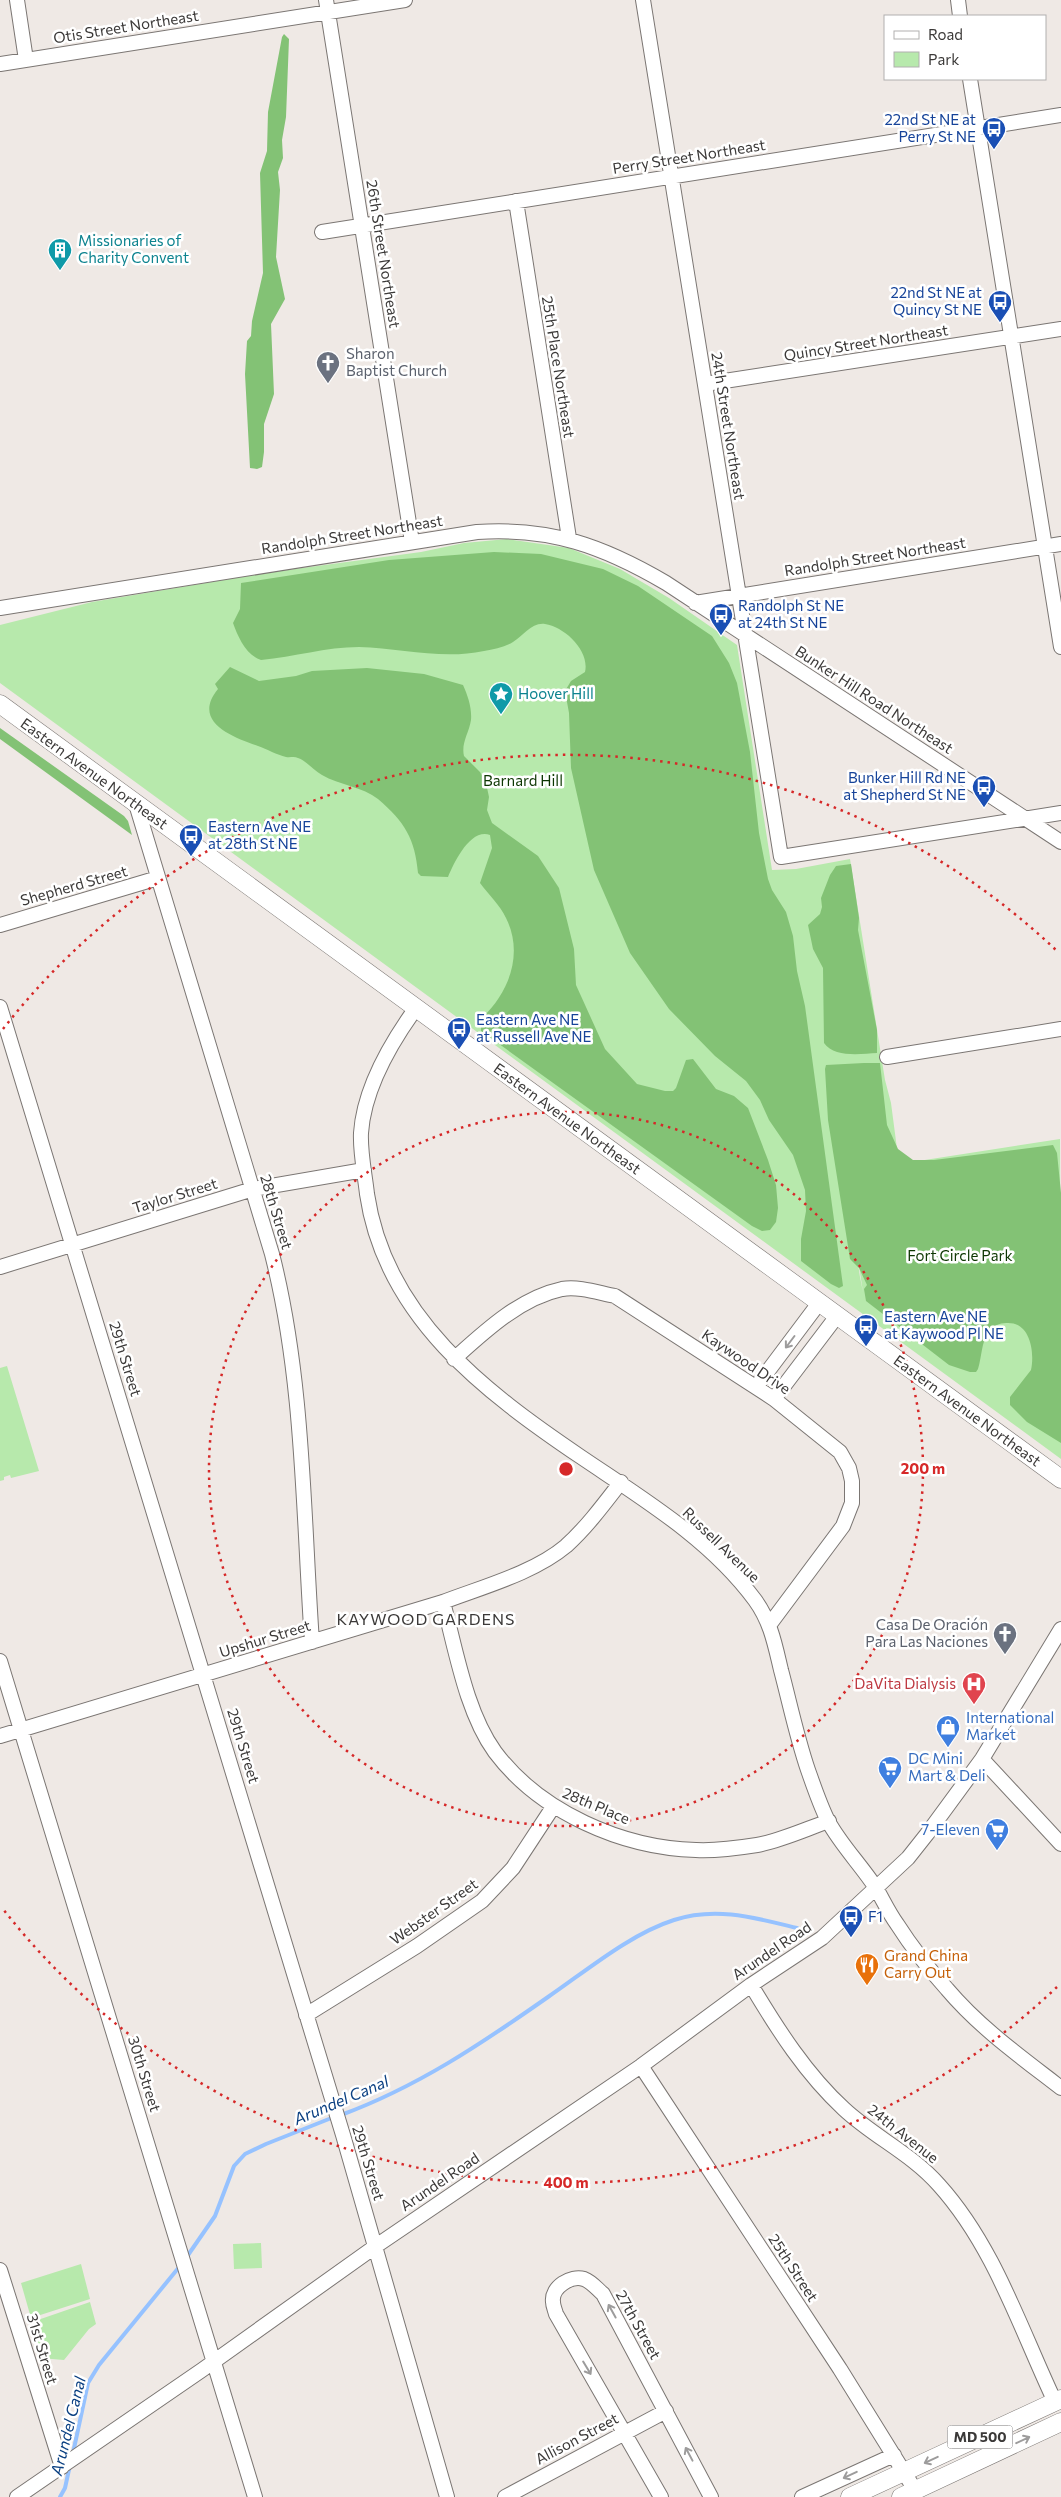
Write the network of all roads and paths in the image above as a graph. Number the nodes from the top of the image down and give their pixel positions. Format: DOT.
graph roads {
  1 [pos="17,0"];
  2 [pos="405,0"];
  3 [pos="643,0"];
  4 [pos="958,0"];
  5 [pos="327,6"];
  6 [pos="960,15"];
  7 [pos="26,60"];
  8 [pos="0,64"];
  9 [pos="970,80"];
  10 [pos="1061,115"];
  11 [pos="978,128"];
  12 [pos="672,176"];
  13 [pos="516,201"];
  14 [pos="362,225"];
  15 [pos="322,232"];
  16 [pos="1061,329"];
  17 [pos="1012,337"];
  18 [pos="705,384"];
  19 [pos="568,538"];
  20 [pos="412,542"];
  21 [pos="1061,544"];
  22 [pos="1045,546"];
  23 [pos="739,596"];
  24 [pos="695,602"];
  25 [pos="0,608"];
  26 [pos="745,634"];
  27 [pos="1061,647"];
  28 [pos="0,704"];
  29 [pos="136,804"];
  30 [pos="1061,813"];
  31 [pos="1025,819"];
  32 [pos="1061,842"];
  33 [pos="158,878"];
  34 [pos="0,925"];
  35 [pos="0,1007"];
  36 [pos="416,1008"];
  37 [pos="1061,1029"];
  38 [pos="887,1057"];
  39 [pos="364,1170"];
  40 [pos="253,1189"];
  41 [pos="73,1244"];
  42 [pos="0,1267"];
  43 [pos="819,1303"];
  44 [pos="837,1316"];
  45 [pos="454,1359"];
  46 [pos="756,1387"];
  47 [pos="774,1399"];
  48 [pos="1061,1480"];
  49 [pos="621,1482"];
  50 [pos="443,1602"];
  51 [pos="770,1624"];
  52 [pos="1061,1629"];
  53 [pos="312,1642"];
  54 [pos="0,1661"];
  55 [pos="204,1674"];
  56 [pos="22,1730"];
  57 [pos="0,1736"];
  58 [pos="982,1759"];
  59 [pos="553,1807"];
  60 [pos="829,1821"];
  61 [pos="1061,1844"];
  62 [pos="876,1888"];
  63 [pos="751,1985"];
  64 [pos="306,2016"];
  65 [pos="641,2066"];
  66 [pos="1061,2088"];
  67 [pos="376,2246"];
  68 [pos="0,2270"];
  69 [pos="213,2362"];
  70 [pos="666,2411"];
  71 [pos="1060,2414"];
  72 [pos="625,2432"];
  73 [pos="894,2455"];
  74 [pos="62,2467"];
  75 [pos="905,2472"];
  76 [pos="908,2494"];
  77 [pos="17,2497"];
  78 [pos="255,2497"];
  79 [pos="447,2497"];
  80 [pos="505,2497"];
  81 [pos="661,2497"];
  82 [pos="711,2497"];
  83 [pos="802,2497"];
  84 [pos="850,2497"];
  1 -- 7 [label="street"];
  2 -- 5 [label="street, Otis Street Northeast"];
  3 -- 12 [label="street, 24th Street Northeast"];
  4 -- 6 [label="street"];
  5 -- 7 [label="street, Otis Street Northeast"];
  5 -- 14 [label="street, 26th Street Northeast"];
  7 -- 8 [label="street, Otis Street Northeast"];
  9 -- 11 [label="street"];
  10 -- 11 [label="street, Perry Street Northeast"];
  11 -- 12 [label="street, Perry Street Northeast"];
  11 -- 17 [label="street"];
  12 -- 13 [label="street, Perry Street Northeast"];
  12 -- 18 [label="street, 24th Street Northeast"];
  13 -- 14 [label="street, Perry Street Northeast"];
  13 -- 19 [label="street, 25th Place Northeast"];
  14 -- 15 [label="street, Perry Street Northeast"];
  14 -- 20 [label="street, 26th Street Northeast"];
  16 -- 17 [label="street, Quincy Street Northeast"];
  17 -- 18 [label="street, Quincy Street Northeast"];
  17 -- 22 [label="street"];
  18 -- 23 [label="street, 24th Street Northeast"];
  19 -- 20 [label="street, Randolph Street Northeast"];
  19 -- 24 [label="street, Randolph Street Northeast"];
  20 -- 25 [label="street, Randolph Street Northeast"];
  21 -- 22 [label="street, Randolph Street Northeast"];
  22 -- 23 [label="street, Randolph Street Northeast"];
  22 -- 27 [label="street"];
  23 -- 24 [label="street, Randolph Street Northeast"];
  23 -- 26 [label="street, 24th Street Northeast"];
  24 -- 26 [label="street, Randolph Street Northeast"];
  26 -- 31 [label="street, Bunker Hill Road Northeast"];
  26 -- 31 [label="street, 24th Street Northeast"];
  28 -- 29 [label="main road, Eastern Avenue Northeast"];
  29 -- 33 [label="street, 28th Street"];
  29 -- 36 [label="main road, Eastern Avenue Northeast"];
  30 -- 31 [label="street"];
  31 -- 32 [label="street, Bunker Hill Road Northeast"];
  33 -- 34 [label="street, Shepherd Street"];
  33 -- 40 [label="street, 28th Street"];
  35 -- 41 [label="street, 29th Street"];
  36 -- 39 [label="street, Russell Avenue"];
  36 -- 43 [label="main road, Eastern Avenue Northeast"];
  37 -- 38 [label="street"];
  39 -- 40 [label="street, Taylor Street"];
  39 -- 45 [label="street, Russell Avenue"];
  40 -- 41 [label="street, Taylor Street"];
  40 -- 53 [label="street, 28th Street"];
  41 -- 42 [label="street, Taylor Street"];
  41 -- 55 [label="street, 29th Street"];
  43 -- 44 [label="main road, Eastern Avenue Northeast"];
  43 -- 46 [label="street, one-way"];
  44 -- 47 [label="street"];
  44 -- 48 [label="main road, Eastern Avenue Northeast"];
  45 -- 46 [label="street, Kaywood Drive"];
  45 -- 49 [label="street, Russell Avenue"];
  46 -- 47 [label="street, Kaywood Drive"];
  47 -- 51 [label="street, Kaywood Drive"];
  49 -- 50 [label="street, Upshur Street"];
  49 -- 51 [label="street, Russell Avenue"];
  50 -- 53 [label="street, Upshur Street"];
  50 -- 59 [label="street, 28th Place"];
  51 -- 60 [label="street, Russell Avenue"];
  52 -- 58 [label="street, Arundel Road"];
  53 -- 55 [label="street, Upshur Street"];
  54 -- 56 [label="street, 30th Street"];
  55 -- 56 [label="street, Upshur Street"];
  55 -- 64 [label="street, 29th Street"];
  56 -- 57 [label="street, Upshur Street"];
  56 -- 69 [label="street, 30th Street"];
  58 -- 61 [label="street"];
  58 -- 62 [label="street, Arundel Road"];
  59 -- 60 [label="street, 28th Place"];
  59 -- 64 [label="street, Webster Street"];
  60 -- 62 [label="street, Russell Avenue"];
  62 -- 63 [label="street, Arundel Road"];
  62 -- 66 [label="street, Russell Avenue"];
  63 -- 65 [label="street, Arundel Road"];
  63 -- 71 [label="street, 24th Avenue"];
  64 -- 67 [label="street, 29th Street"];
  65 -- 67 [label="street, Arundel Road"];
  65 -- 73 [label="street, 25th Street"];
  67 -- 69 [label="street, Arundel Road"];
  67 -- 79 [label="street, 29th Street"];
  68 -- 74 [label="street, 31st Street"];
  69 -- 74 [label="street, Arundel Road"];
  69 -- 78 [label="street, 30th Street"];
  70 -- 72 [label="street, Allison Street"];
  70 -- 72 [label="street, 27th Street, one-way"];
  82 -- 70 [label="street, 27th Street, one-way"];
  71 -- 75 [label="main road, MD 500, one-way"];
  76 -- 71 [label="main road, MD 500, one-way"];
  72 -- 80 [label="street, Allison Street"];
  72 -- 81 [label="street, 27th Street"];
  73 -- 75 [label="street, 25th Street"];
  73 -- 83 [label="street, one-way"];
  74 -- 77 [label="street, Arundel Road"];
  75 -- 76 [label="street, 25th Street"];
  75 -- 84 [label="main road, MD 500"];
}
